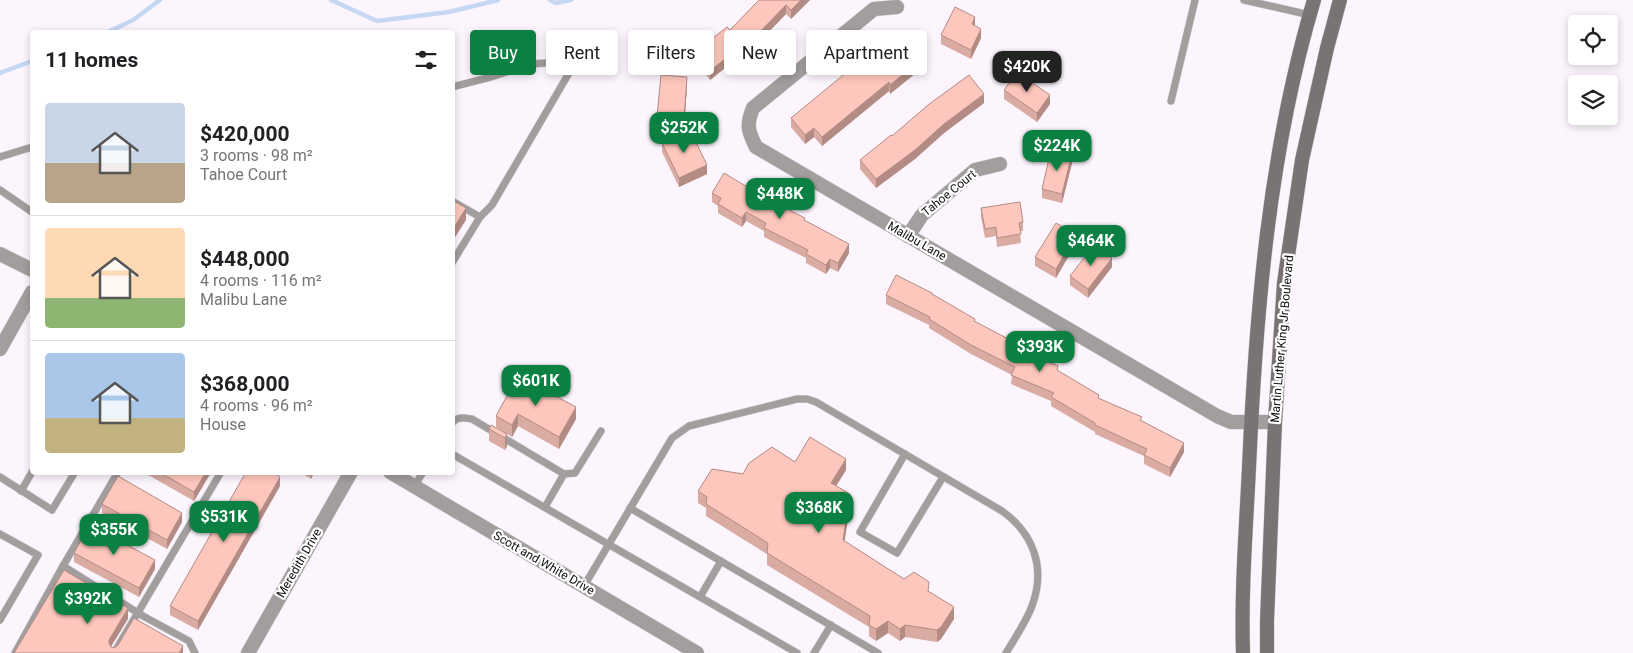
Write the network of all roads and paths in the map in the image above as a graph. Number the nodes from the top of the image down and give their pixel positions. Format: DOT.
graph roads {
  1 [pos="1195,0"];
  2 [pos="1244,0"];
  3 [pos="1314,0"];
  4 [pos="1340,0"];
  5 [pos="898,7"];
  6 [pos="1310,15"];
  7 [pos="455,86"];
  8 [pos="1171,101"];
  9 [pos="30,148"];
  10 [pos="0,157"];
  11 [pos="1000,164"];
  12 [pos="0,190"];
  13 [pos="455,203"];
  14 [pos="30,211"];
  15 [pos="480,217"];
  16 [pos="908,236"];
  17 [pos="0,254"];
  18 [pos="455,258"];
  19 [pos="30,269"];
  20 [pos="30,296"];
  21 [pos="1064,327"];
  22 [pos="0,349"];
  23 [pos="1043,364"];
  24 [pos="455,420"];
  25 [pos="1251,422"];
  26 [pos="1275,422"];
  27 [pos="601,431"];
  28 [pos="905,454"];
  29 [pos="455,456"];
  30 [pos="564,474"];
  31 [pos="30,475"];
  32 [pos="73,475"];
  33 [pos="116,475"];
  34 [pos="219,475"];
  35 [pos="349,475"];
  36 [pos="395,475"];
  37 [pos="421,475"];
  38 [pos="0,477"];
  39 [pos="944,477"];
  40 [pos="414,487"];
  41 [pos="21,491"];
  42 [pos="545,508"];
  43 [pos="630,508"];
  44 [pos="1,537"];
  45 [pos="609,544"];
  46 [pos="721,561"];
  47 [pos="63,566"];
  48 [pos="584,586"];
  49 [pos="700,597"];
  50 [pos="137,612"];
  51 [pos="0,620"];
  52 [pos="830,625"];
  53 [pos="15,653"];
  54 [pos="114,653"];
  55 [pos="195,653"];
  56 [pos="248,653"];
  57 [pos="697,653"];
  58 [pos="797,653"];
  59 [pos="814,653"];
  60 [pos="878,653"];
  61 [pos="1006,653"];
  62 [pos="1243,653"];
  63 [pos="1267,653"];
  1 -- 8 [label="lane"];
  2 -- 6 [label="lane"];
  3 -- 6 [label="main road, Martin Luther King Jr Boulevard"];
  4 -- 26 [label="main road, Martin Luther King Jr Boulevard"];
  5 -- 16 [label="street, Malibu Lane"];
  6 -- 25 [label="main road, Martin Luther King Jr Boulevard"];
  7 -- 15 [label="lane"];
  9 -- 10 [label="lane"];
  11 -- 16 [label="street, Tahoe Court"];
  12 -- 14 [label="lane"];
  13 -- 15 [label="lane"];
  15 -- 18 [label="lane"];
  16 -- 21 [label="street, Malibu Lane"];
  17 -- 19 [label="street"];
  20 -- 22 [label="street"];
  21 -- 23 [label="lane"];
  21 -- 25 [label="street, Malibu Lane"];
  24 -- 30 [label="lane"];
  25 -- 26 [label="street, Malibu Lane"];
  25 -- 62 [label="main road, Martin Luther King Jr Boulevard"];
  26 -- 63 [label="main road, Martin Luther King Jr Boulevard"];
  27 -- 30 [label="lane"];
  28 -- 39 [label="lane"];
  28 -- 39 [label="lane"];
  28 -- 43 [label="lane"];
  29 -- 42 [label="lane"];
  30 -- 42 [label="lane"];
  31 -- 41 [label="lane"];
  32 -- 41 [label="lane"];
  33 -- 47 [label="lane"];
  34 -- 50 [label="lane"];
  35 -- 56 [label="street, Meredith Drive"];
  36 -- 40 [label="street, Scott and White Drive"];
  37 -- 40 [label="lane"];
  38 -- 41 [label="lane"];
  39 -- 61 [label="lane"];
  40 -- 48 [label="street, Scott and White Drive"];
  42 -- 45 [label="lane"];
  43 -- 45 [label="lane"];
  43 -- 46 [label="lane"];
  44 -- 51 [label="lane"];
  45 -- 48 [label="lane"];
  45 -- 49 [label="lane"];
  46 -- 49 [label="lane"];
  46 -- 52 [label="lane"];
  47 -- 50 [label="lane"];
  47 -- 53 [label="lane"];
  48 -- 57 [label="street, Scott and White Drive"];
  49 -- 58 [label="lane"];
  50 -- 54 [label="lane"];
  50 -- 55 [label="lane"];
  52 -- 59 [label="lane"];
  52 -- 60 [label="lane"];
}
